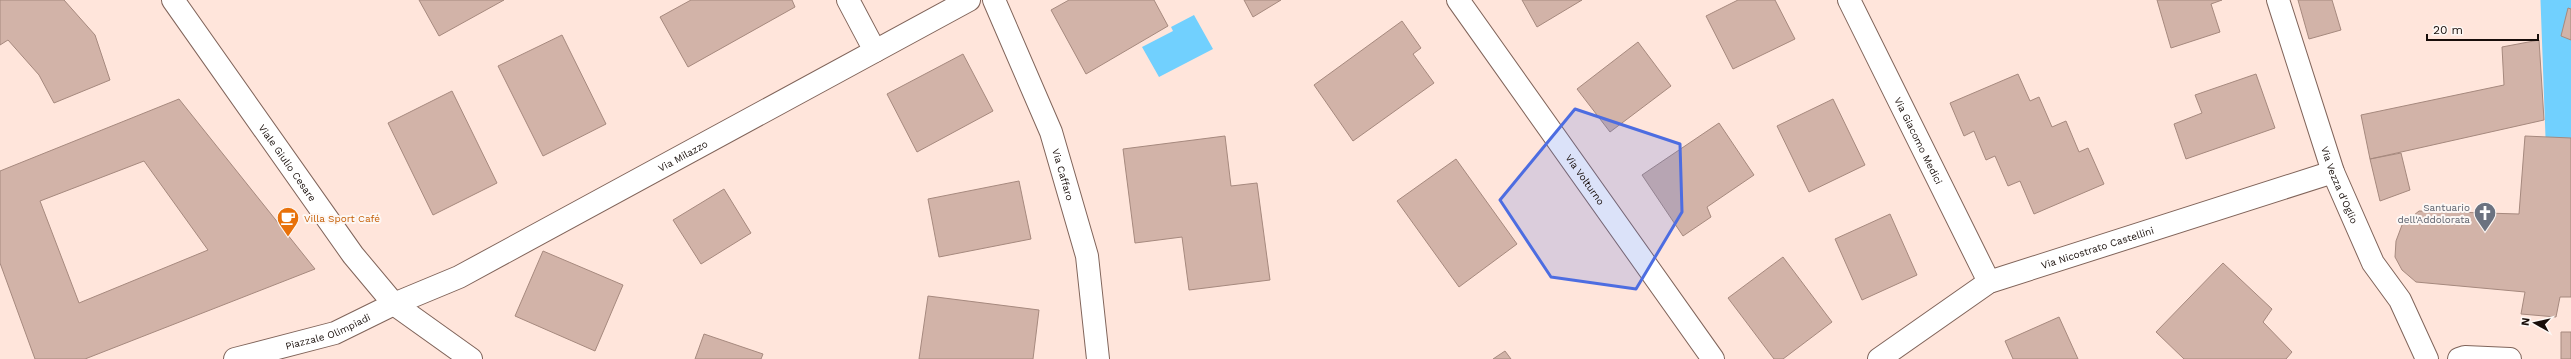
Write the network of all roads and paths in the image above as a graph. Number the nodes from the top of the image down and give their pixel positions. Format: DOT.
graph roads {
  1 [pos="173,0"];
  2 [pos="848,0"];
  3 [pos="969,0"];
  4 [pos="994,0"];
  5 [pos="1458,0"];
  6 [pos="1849,0"];
  7 [pos="2278,0"];
  8 [pos="875,51"];
  9 [pos="2333,172"];
  10 [pos="1989,282"];
  11 [pos="394,304"];
  12 [pos="235,359"];
  13 [pos="471,359"];
  14 [pos="1098,359"];
  15 [pos="1713,359"];
  16 [pos="1879,359"];
  17 [pos="2427,359"];
  18 [pos="2459,359"];
  19 [pos="2510,359"];
  1 -- 11 [label="street, Viale Giulio Cesare"];
  2 -- 8 [label="street"];
  3 -- 8 [label="street, Via Milazzo"];
  4 -- 14 [label="street, Via Caffaro"];
  5 -- 15 [label="street, Via Volturno"];
  6 -- 10 [label="street, Via Giacomo Medici"];
  7 -- 9 [label="street, Via Vezza d'Oglio"];
  8 -- 11 [label="street, Via Milazzo"];
  9 -- 10 [label="street, Via Nicostrato Castellini"];
  9 -- 17 [label="street, Via Vezza d'Oglio"];
  10 -- 16 [label="street, Via Nicostrato Castellini"];
  11 -- 12 [label="street, Piazzale Olimpiadi"];
  11 -- 13 [label="street, Viale Giulio Cesare"];
  18 -- 19 [label="street"];
}
